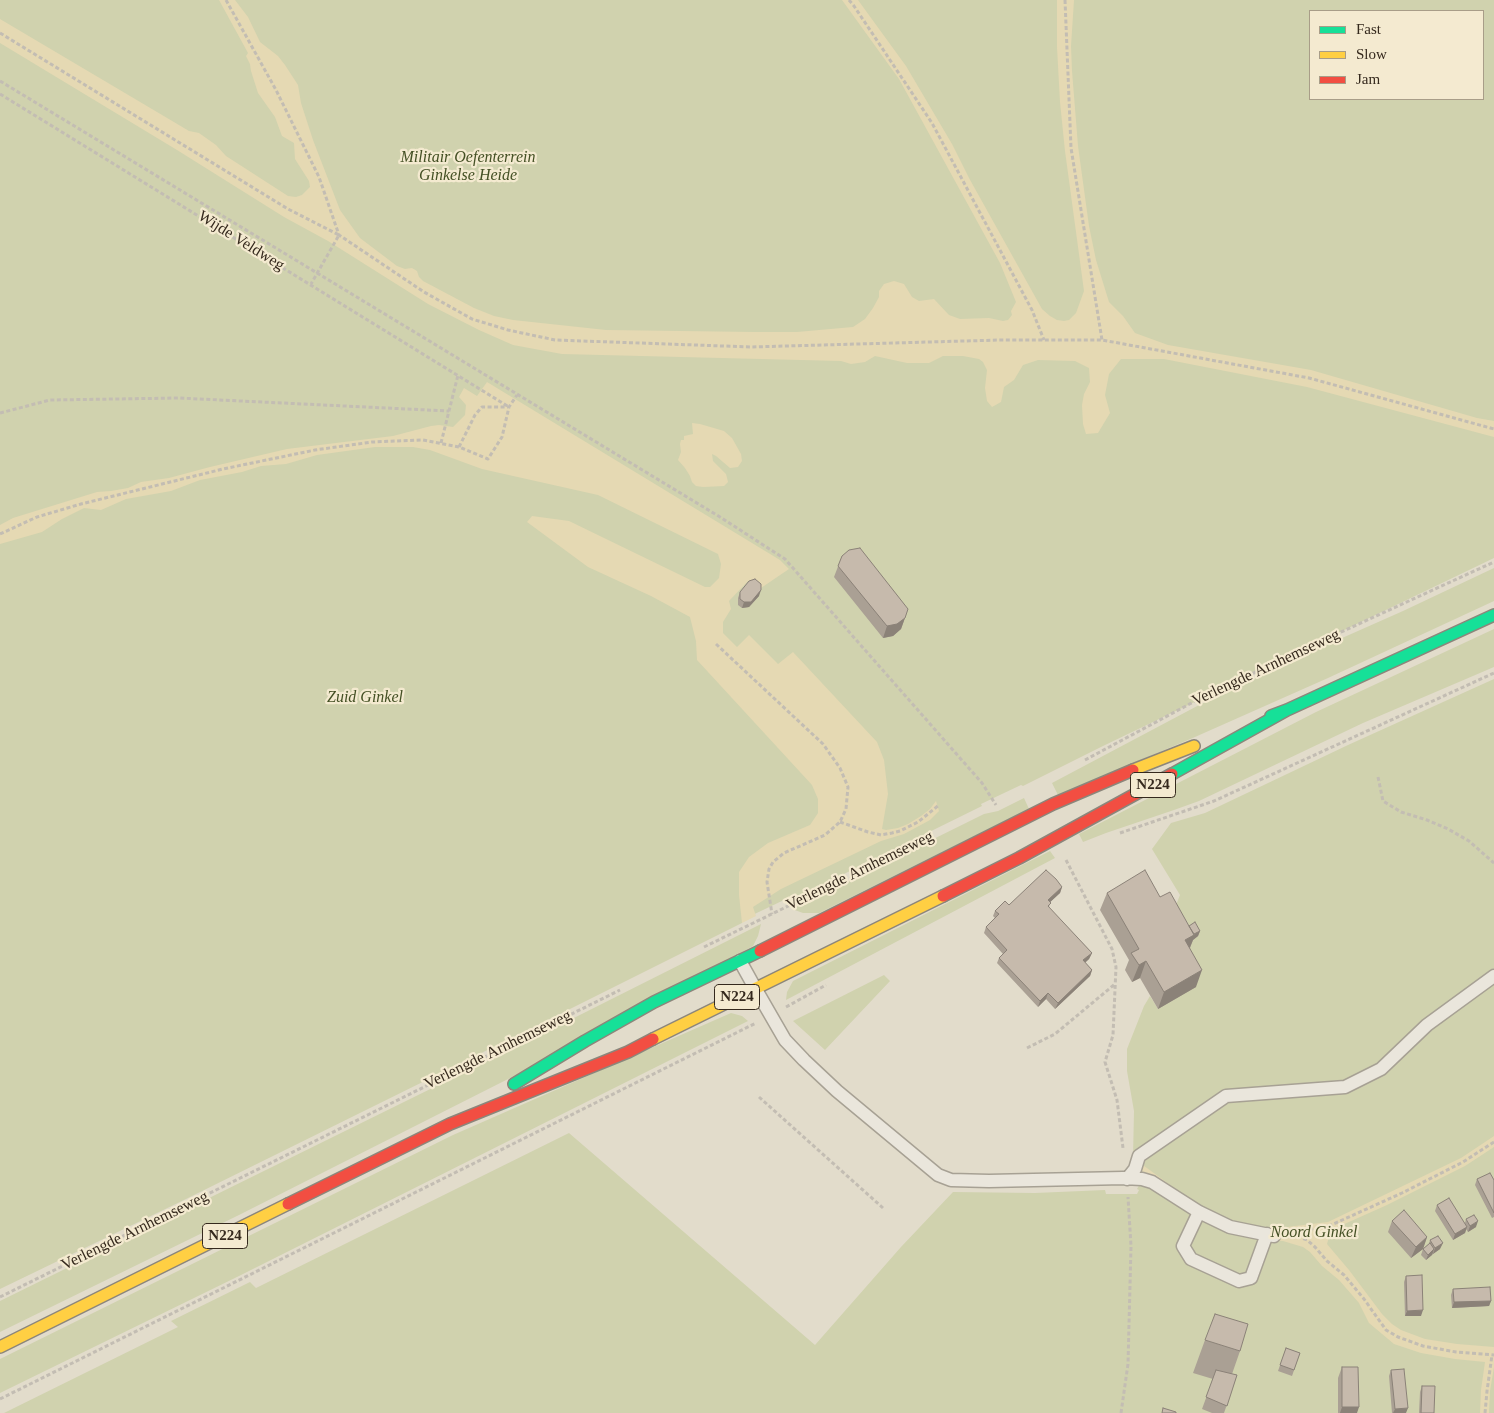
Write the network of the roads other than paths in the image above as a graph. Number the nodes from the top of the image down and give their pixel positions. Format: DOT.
graph roads {
  1 [pos="1494,615"];
  2 [pos="1287,710"];
  3 [pos="740,960"];
  4 [pos="1494,976"];
  5 [pos="754,988"];
  6 [pos="450,1124"];
  7 [pos="1127,1179"];
  8 [pos="1199,1212"];
  9 [pos="0,1347"];
  1 -- 2 [label="main road, Verlengde Arnhemseweg / N224"];
  2 -- 3 [label="main road, Verlengde Arnhemseweg / N224"];
  2 -- 5 [label="main road, Verlengde Arnhemseweg / N224"];
  3 -- 5 [label="lane"];
  3 -- 6 [label="main road, Verlengde Arnhemseweg / N224"];
  4 -- 7 [label="lane"];
  5 -- 6 [label="main road, Verlengde Arnhemseweg / N224"];
  5 -- 7 [label="lane"];
  6 -- 9 [label="main road, Verlengde Arnhemseweg / N224"];
  7 -- 8 [label="lane"];
  8 -- 8 [label="lane"];
}
